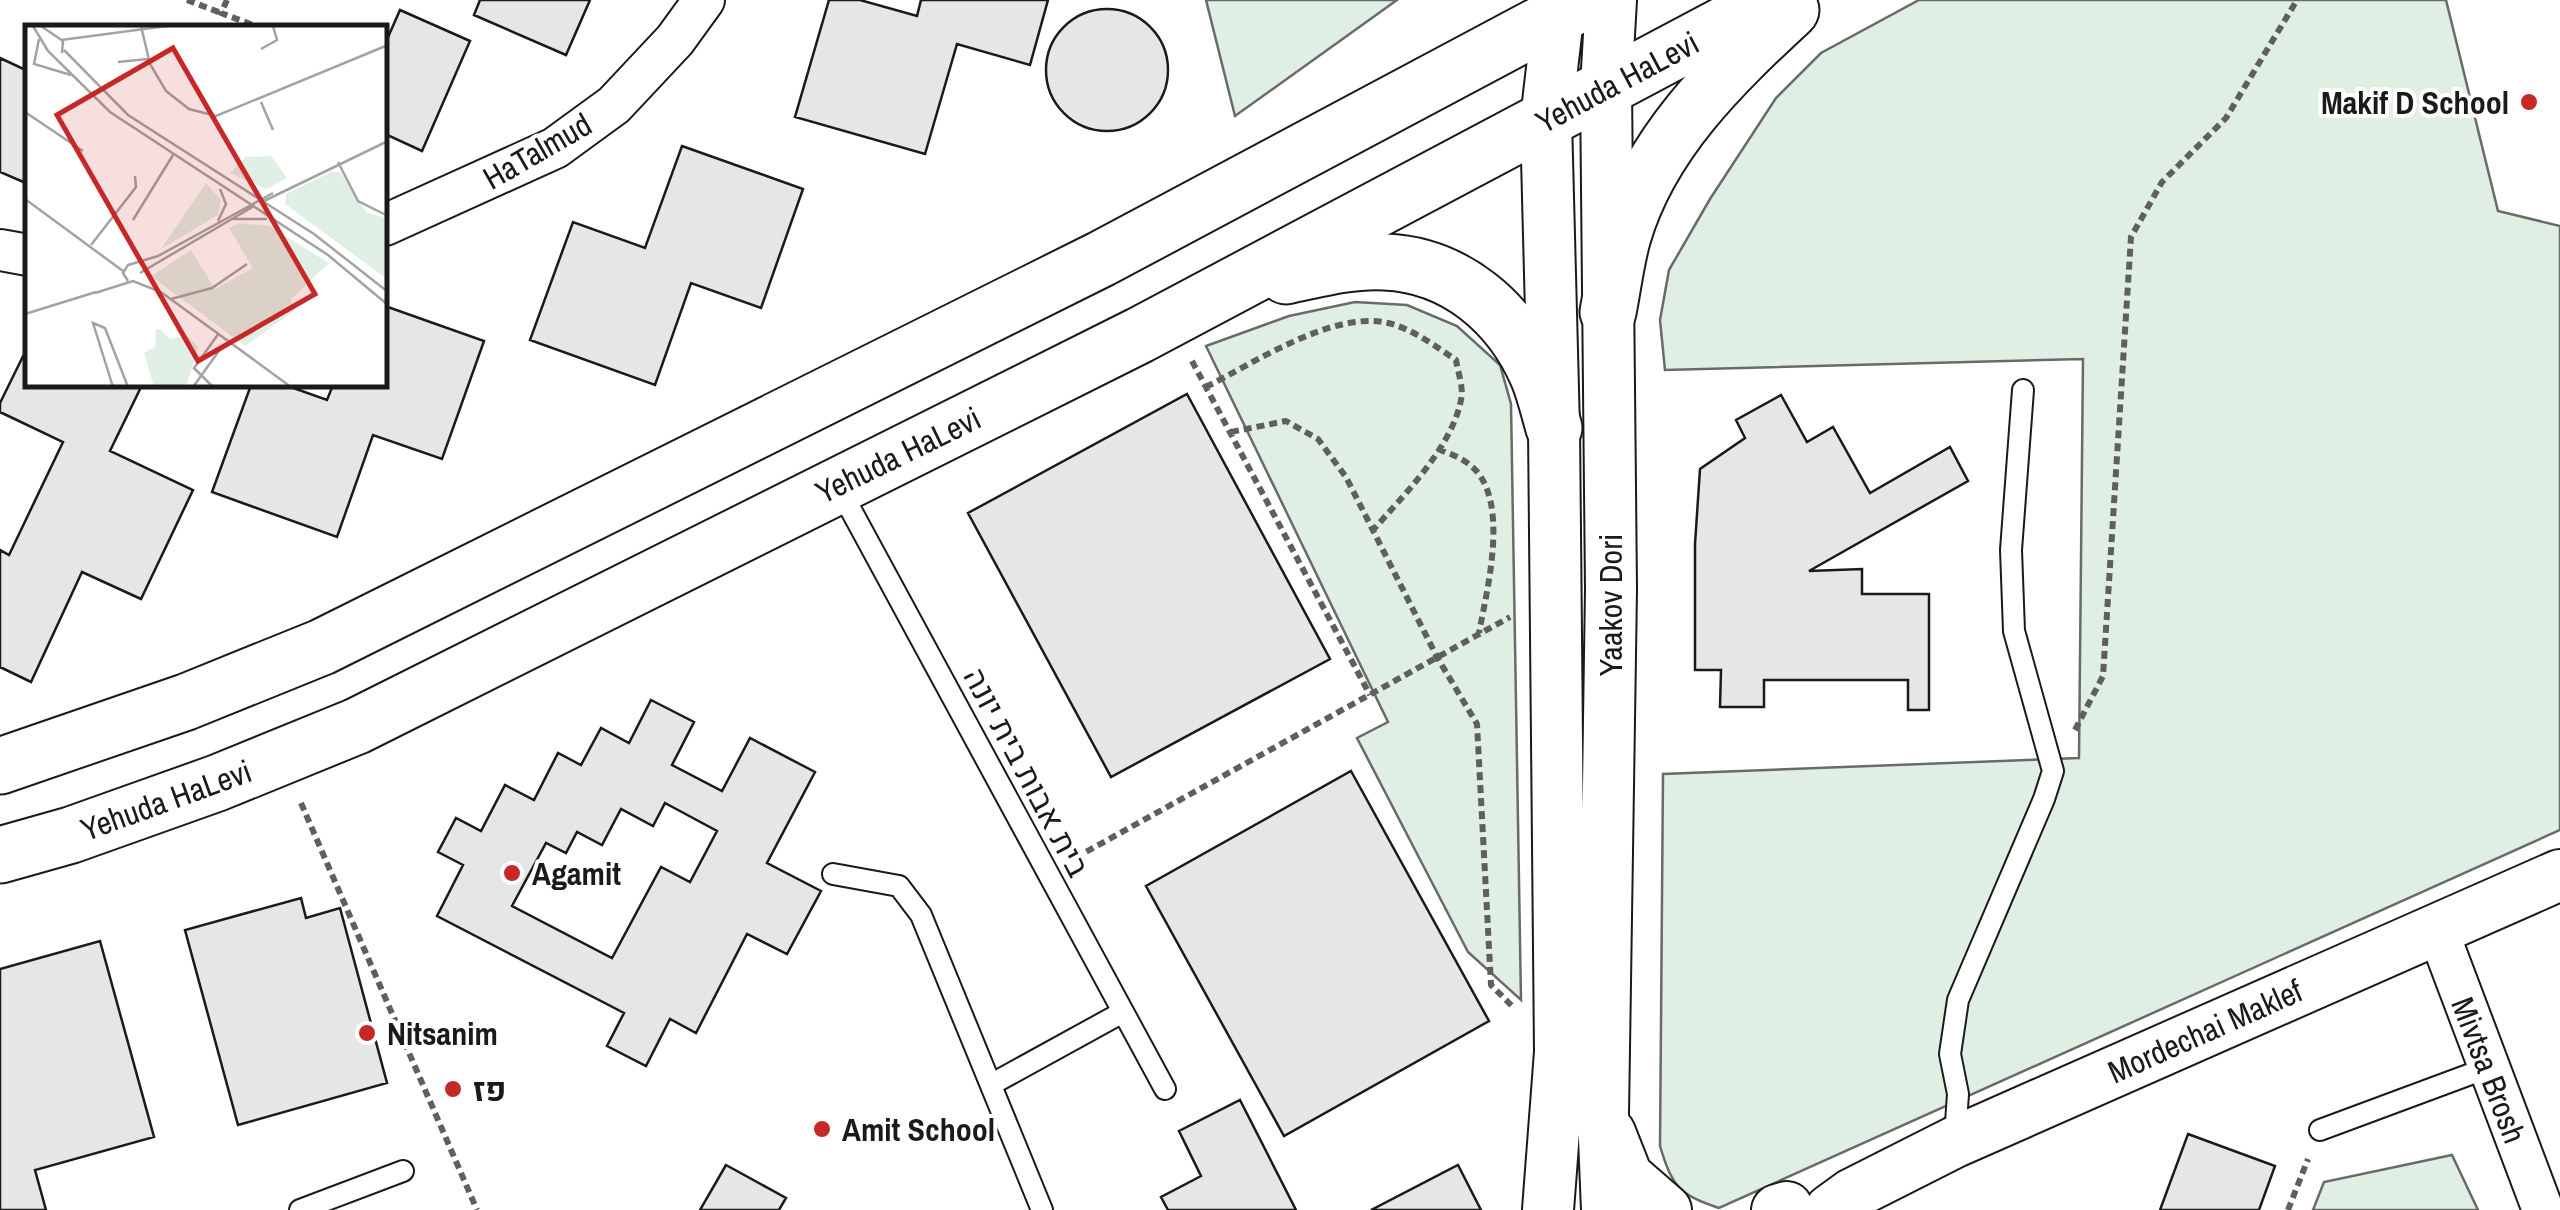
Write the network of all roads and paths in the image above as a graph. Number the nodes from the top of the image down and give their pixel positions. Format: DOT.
graph roads {
  1 [pos="188,0"];
  2 [pos="227,0"];
  3 [pos="704,0"];
  4 [pos="1610,0"];
  5 [pos="1771,0"];
  6 [pos="1802,0"];
  7 [pos="2298,0"];
  8 [pos="1568,5"];
  9 [pos="222,13"];
  10 [pos="252,25"];
  11 [pos="1606,87"];
  12 [pos="1546,120"];
  13 [pos="388,224"];
  14 [pos="0,250"];
  15 [pos="25,254"];
  16 [pos="1229,288"];
  17 [pos="1608,312"];
  18 [pos="1171,320"];
  19 [pos="1206,387"];
  20 [pos="2023,390"];
  21 [pos="1554,428"];
  22 [pos="1230,432"];
  23 [pos="1438,449"];
  24 [pos="837,485"];
  25 [pos="1373,530"];
  26 [pos="1555,592"];
  27 [pos="1479,635"];
  28 [pos="1437,658"];
  29 [pos="1370,695"];
  30 [pos="282,757"];
  31 [pos="0,766"];
  32 [pos="2053,770"];
  33 [pos="0,855"];
  34 [pos="1048,873"];
  35 [pos="833,874"];
  36 [pos="2560,875"];
  37 [pos="2436,929"];
  38 [pos="1123,1012"];
  39 [pos="1560,1052"];
  40 [pos="2487,1068"];
  41 [pos="992,1084"];
  42 [pos="1164,1089"];
  43 [pos="1603,1114"];
  44 [pos="2320,1130"];
  45 [pos="1955,1142"];
  46 [pos="404,1171"];
  47 [pos="1806,1206"];
  48 [pos="300,1210"];
  49 [pos="477,1210"];
  50 [pos="1042,1210"];
  51 [pos="1548,1210"];
  52 [pos="1606,1210"];
  53 [pos="1666,1210"];
  54 [pos="2288,1210"];
  55 [pos="2544,1210"];
  1 -- 9 [label="path"];
  2 -- 9 [label="path"];
  3 -- 13 [label="street, HaTalmud"];
  4 -- 11 [label="street, Yaakov Dori"];
  5 -- 11 [label="main road, Yehuda HaLevi"];
  6 -- 17 [label="main road"];
  7 -- 32 [label="path"];
  8 -- 12 [label="street, Yaakov Dori"];
  8 -- 31 [label="main road"];
  9 -- 10 [label="path"];
  11 -- 12 [label="main road, Yehuda HaLevi"];
  11 -- 17 [label="street, Yaakov Dori"];
  12 -- 16 [label="main road, Yehuda HaLevi"];
  12 -- 21 [label="street, Yaakov Dori"];
  14 -- 15 [label="street"];
  16 -- 18 [label="main road, Yehuda HaLevi"];
  16 -- 21 [label="main road"];
  17 -- 43 [label="street, Yaakov Dori"];
  18 -- 19 [label="path"];
  18 -- 24 [label="main road, Yehuda HaLevi"];
  19 -- 22 [label="path"];
  19 -- 23 [label="path"];
  20 -- 32 [label="lane"];
  21 -- 26 [label="street, Yaakov Dori"];
  22 -- 25 [label="path"];
  22 -- 29 [label="path"];
  23 -- 25 [label="path"];
  23 -- 27 [label="path"];
  24 -- 30 [label="main road, Yehuda HaLevi"];
  24 -- 34 [label="lane, בית אבות בית יונה"];
  25 -- 28 [label="path"];
  26 -- 27 [label="path"];
  26 -- 39 [label="street, Yaakov Dori"];
  27 -- 28 [label="path"];
  28 -- 29 [label="path"];
  28 -- 39 [label="path"];
  29 -- 34 [label="path"];
  30 -- 33 [label="main road, Yehuda HaLevi"];
  30 -- 49 [label="path"];
  32 -- 45 [label="lane"];
  34 -- 38 [label="lane, בית אבות בית יונה"];
  35 -- 41 [label="lane"];
  36 -- 37 [label="street, Mordechai Maklef"];
  37 -- 40 [label="street, Mivtsa Brosh"];
  37 -- 45 [label="street, Mordechai Maklef"];
  38 -- 41 [label="lane"];
  38 -- 42 [label="lane, בית אבות בית יונה"];
  39 -- 51 [label="street, Yaakov Dori"];
  40 -- 44 [label="lane"];
  40 -- 55 [label="street, Mivtsa Brosh"];
  41 -- 50 [label="lane"];
  43 -- 52 [label="street, Yaakov Dori"];
  43 -- 53 [label="street"];
  44 -- 54 [label="path"];
  45 -- 47 [label="street, Mordechai Maklef"];
  46 -- 48 [label="lane"];
}
